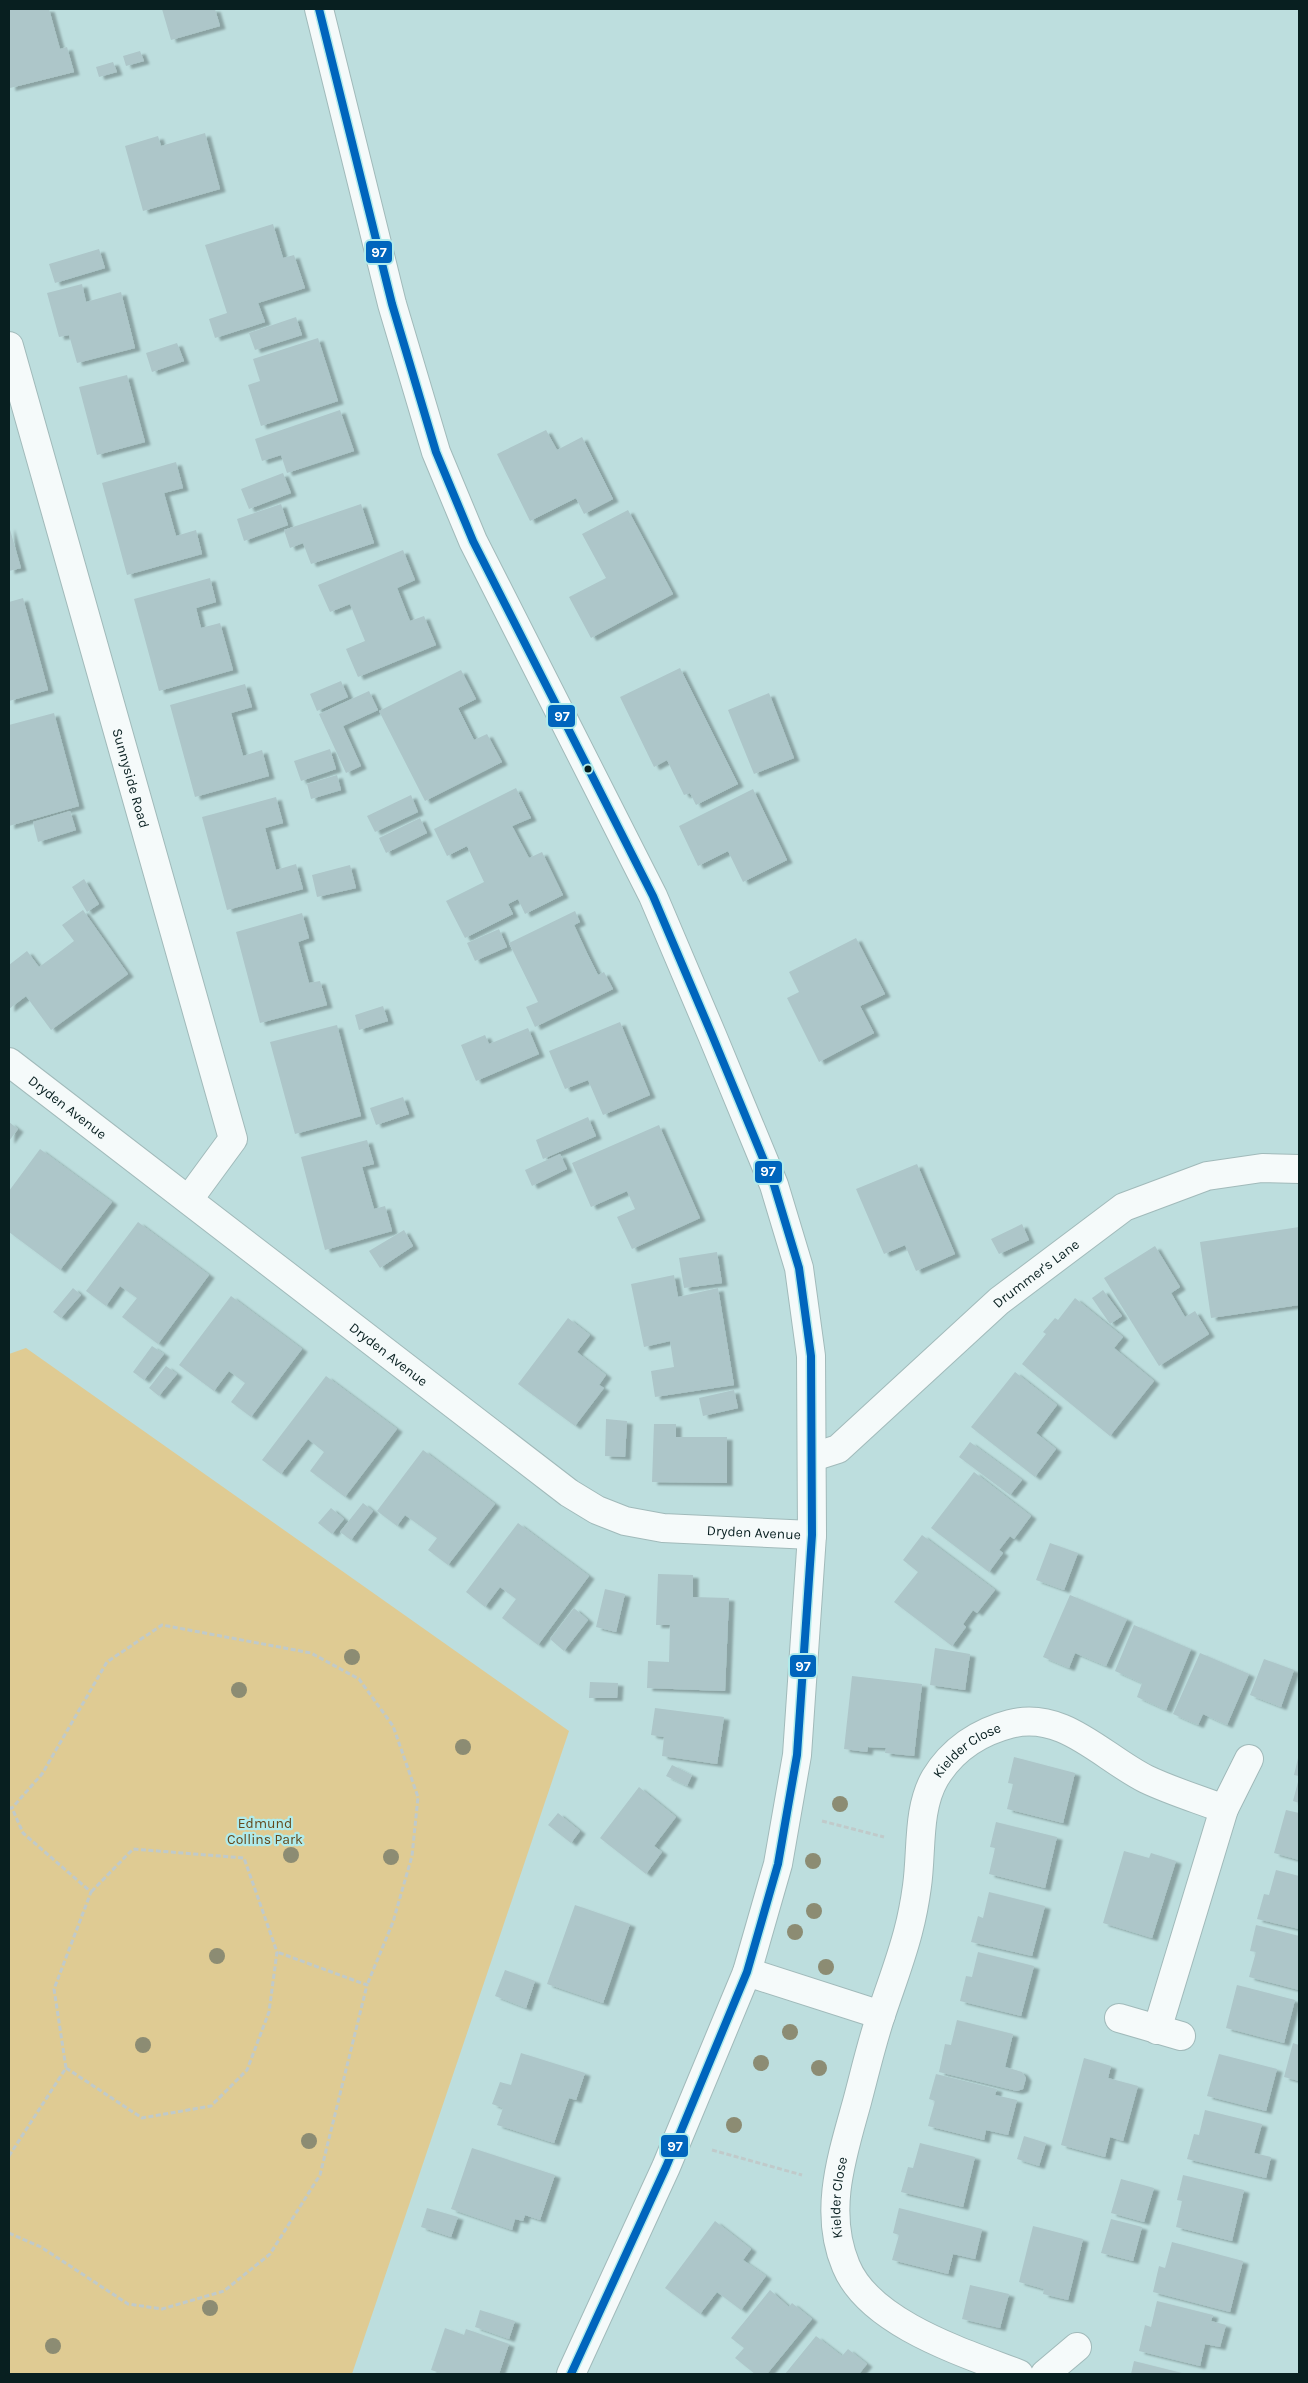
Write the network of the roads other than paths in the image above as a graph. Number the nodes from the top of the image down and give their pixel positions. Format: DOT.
graph roads {
  1 [pos="319,9"];
  2 [pos="9,346"];
  3 [pos="18,416"];
  4 [pos="9,1062"];
  5 [pos="1299,1169"];
  6 [pos="189,1199"];
  7 [pos="813,1456"];
  8 [pos="812,1535"];
  9 [pos="1249,1759"];
  10 [pos="1224,1809"];
  11 [pos="747,1972"];
  12 [pos="881,2015"];
  13 [pos="1120,2018"];
  14 [pos="1077,2347"];
  15 [pos="571,2374"];
  16 [pos="1019,2374"];
  17 [pos="1045,2374"];
  1 -- 7 [label="street"];
  2 -- 3 [label="street, Sunnyside Road"];
  3 -- 6 [label="street, Sunnyside Road"];
  4 -- 6 [label="street, Dryden Avenue"];
  5 -- 7 [label="street, Drummer's Lane"];
  6 -- 8 [label="street, Dryden Avenue"];
  7 -- 8 [label="street"];
  8 -- 11 [label="street"];
  9 -- 10 [label="street"];
  10 -- 12 [label="street, Kielder Close"];
  10 -- 13 [label="street"];
  11 -- 12 [label="street"];
  11 -- 15 [label="street"];
  12 -- 16 [label="street, Kielder Close"];
  14 -- 17 [label="street"];
}
